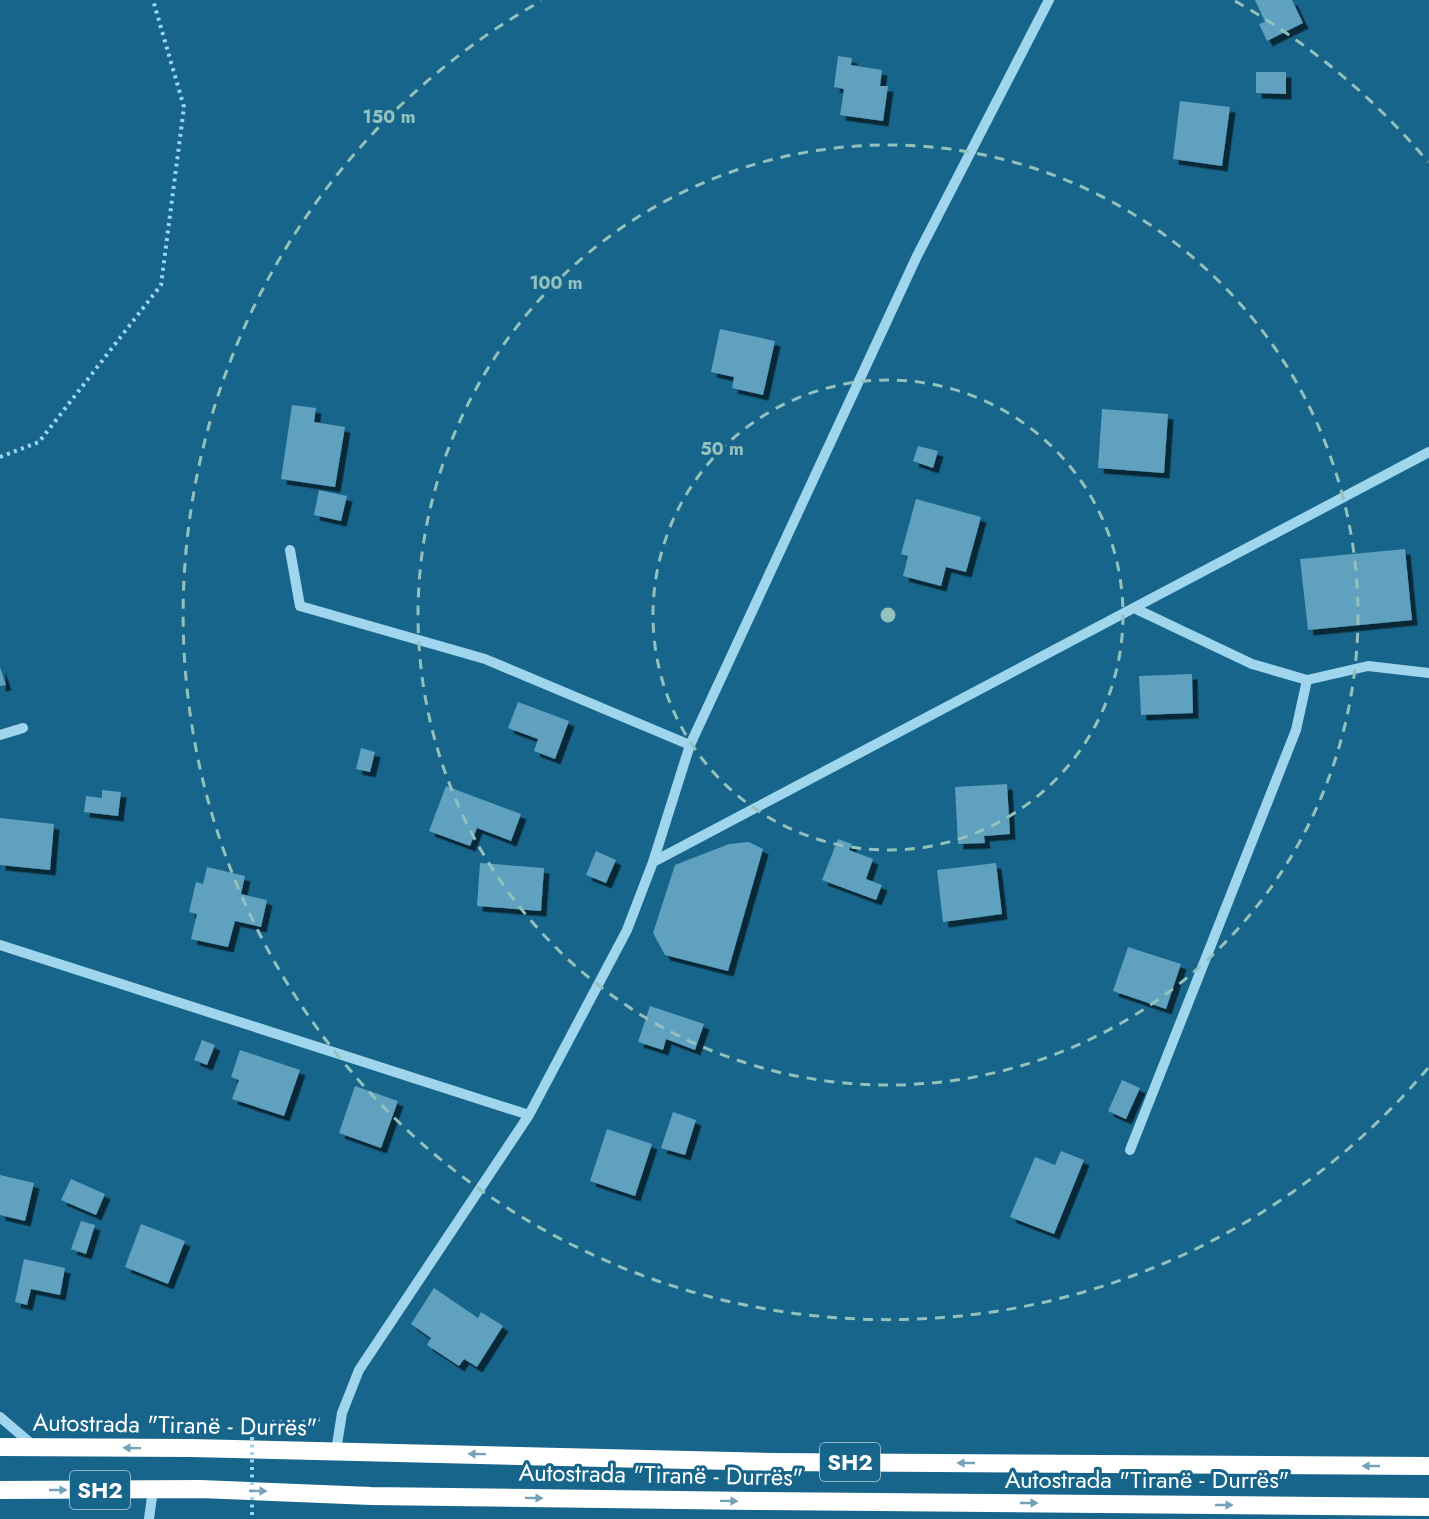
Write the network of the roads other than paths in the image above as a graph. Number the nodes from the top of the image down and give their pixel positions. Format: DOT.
graph roads {
  1 [pos="1049,0"];
  2 [pos="1429,452"];
  3 [pos="290,550"];
  4 [pos="1134,608"];
  5 [pos="1429,673"];
  6 [pos="1307,680"];
  7 [pos="23,728"];
  8 [pos="0,735"];
  9 [pos="690,745"];
  10 [pos="653,862"];
  11 [pos="0,945"];
  12 [pos="529,1114"];
  13 [pos="1130,1150"];
  14 [pos="0,1417"];
  15 [pos="0,1447"];
  16 [pos="36,1447"];
  17 [pos="336,1451"];
  18 [pos="1429,1466"];
  19 [pos="153,1489"];
  20 [pos="0,1490"];
  21 [pos="1429,1507"];
  22 [pos="149,1519"];
  1 -- 9 [label="street"];
  2 -- 4 [label="street"];
  3 -- 9 [label="street"];
  4 -- 6 [label="street"];
  4 -- 10 [label="street"];
  5 -- 6 [label="street"];
  6 -- 13 [label="street"];
  7 -- 8 [label="street"];
  9 -- 10 [label="street"];
  10 -- 12 [label="street"];
  11 -- 12 [label="street"];
  12 -- 17 [label="street"];
  14 -- 16 [label="street"];
  15 -- 16 [label="highway, Autostrada \"Tiranë - Durrës\" / SH2"];
  17 -- 16 [label="highway, Autostrada \"Tiranë - Durrës\" / SH2, one-way"];
  18 -- 17 [label="highway, Autostrada \"Tiranë - Durrës\" / SH2, one-way"];
  20 -- 19 [label="highway, Autostrada \"Tiranë - Durrës\" / SH2, one-way"];
  19 -- 21 [label="highway, Autostrada \"Tiranë - Durrës\" / SH2, one-way"];
  19 -- 22 [label="street"];
}
